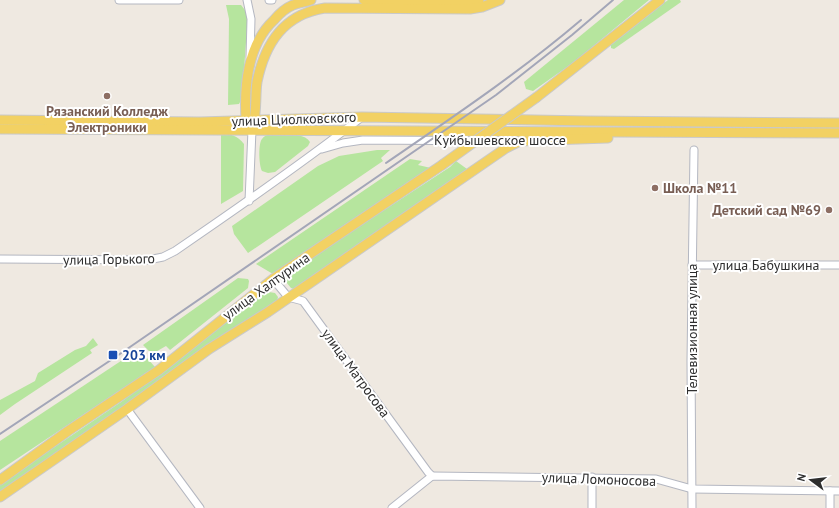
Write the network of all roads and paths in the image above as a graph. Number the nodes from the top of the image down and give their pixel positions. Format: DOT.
graph roads {
  1 [pos="119,0"];
  2 [pos="180,0"];
  3 [pos="247,0"];
  4 [pos="311,0"];
  5 [pos="364,0"];
  6 [pos="479,0"];
  7 [pos="500,0"];
  8 [pos="660,0"];
  9 [pos="250,63"];
  10 [pos="362,117"];
  11 [pos="0,120"];
  12 [pos="250,120"];
  13 [pos="839,123"];
  14 [pos="0,128"];
  15 [pos="252,130"];
  16 [pos="346,130"];
  17 [pos="587,133"];
  18 [pos="684,133"];
  19 [pos="839,133"];
  20 [pos="520,141"];
  21 [pos="694,150"];
  22 [pos="318,151"];
  23 [pos="249,201"];
  24 [pos="0,259"];
  25 [pos="692,265"];
  26 [pos="839,265"];
  27 [pos="273,279"];
  28 [pos="288,297"];
  29 [pos="127,409"];
  30 [pos="432,476"];
  31 [pos="592,478"];
  32 [pos="0,480"];
  33 [pos="692,489"];
  34 [pos="830,491"];
  35 [pos="839,491"];
  36 [pos="0,496"];
  37 [pos="200,508"];
  38 [pos="392,508"];
  39 [pos="592,508"];
  40 [pos="692,508"];
  41 [pos="830,508"];
  1 -- 2 [label="street"];
  3 -- 9 [label="street"];
  4 -- 9 [label="main road"];
  5 -- 6 [label="main road"];
  7 -- 12 [label="main road"];
  8 -- 27 [label="main road, улица Халтурина, bridge"];
  9 -- 12 [label="main road"];
  10 -- 12 [label="main road, улица Циолковского"];
  10 -- 13 [label="main road, улица Циолковского"];
  10 -- 16 [label="street, улица Горького"];
  11 -- 12 [label="main road, улица Циолковского"];
  12 -- 15 [label="main road"];
  14 -- 15 [label="main road, улица Циолковского"];
  15 -- 16 [label="main road, улица Циолковского"];
  15 -- 23 [label="street"];
  16 -- 17 [label="main road, улица Циолковского"];
  16 -- 22 [label="street, улица Горького"];
  17 -- 18 [label="main road, Куйбышевское шоссе"];
  18 -- 19 [label="main road, Куйбышевское шоссе"];
  18 -- 20 [label="main road, Куйбышевское шоссе"];
  20 -- 22 [label="street, Куйбышевское шоссе"];
  20 -- 28 [label="main road, улица Халтурина"];
  21 -- 25 [label="street, Телевизионная улица"];
  22 -- 23 [label="street, улица Горького"];
  23 -- 24 [label="street, улица Горького"];
  25 -- 26 [label="street, улица Бабушкина"];
  25 -- 33 [label="street, Телевизионная улица"];
  27 -- 28 [label="street, улица Матросова"];
  27 -- 32 [label="main road, улица Халтурина"];
  28 -- 29 [label="main road, улица Халтурина"];
  28 -- 30 [label="street, улица Матросова"];
  29 -- 36 [label="main road, улица Халтурина"];
  29 -- 37 [label="street"];
  30 -- 31 [label="street, улица Ломоносова"];
  30 -- 38 [label="street"];
  31 -- 33 [label="street, улица Ломоносова"];
  31 -- 39 [label="street"];
  33 -- 34 [label="street, улица Ломоносова"];
  33 -- 40 [label="street, Телевизионная улица"];
  34 -- 35 [label="street, улица Ломоносова"];
  34 -- 41 [label="street"];
}
